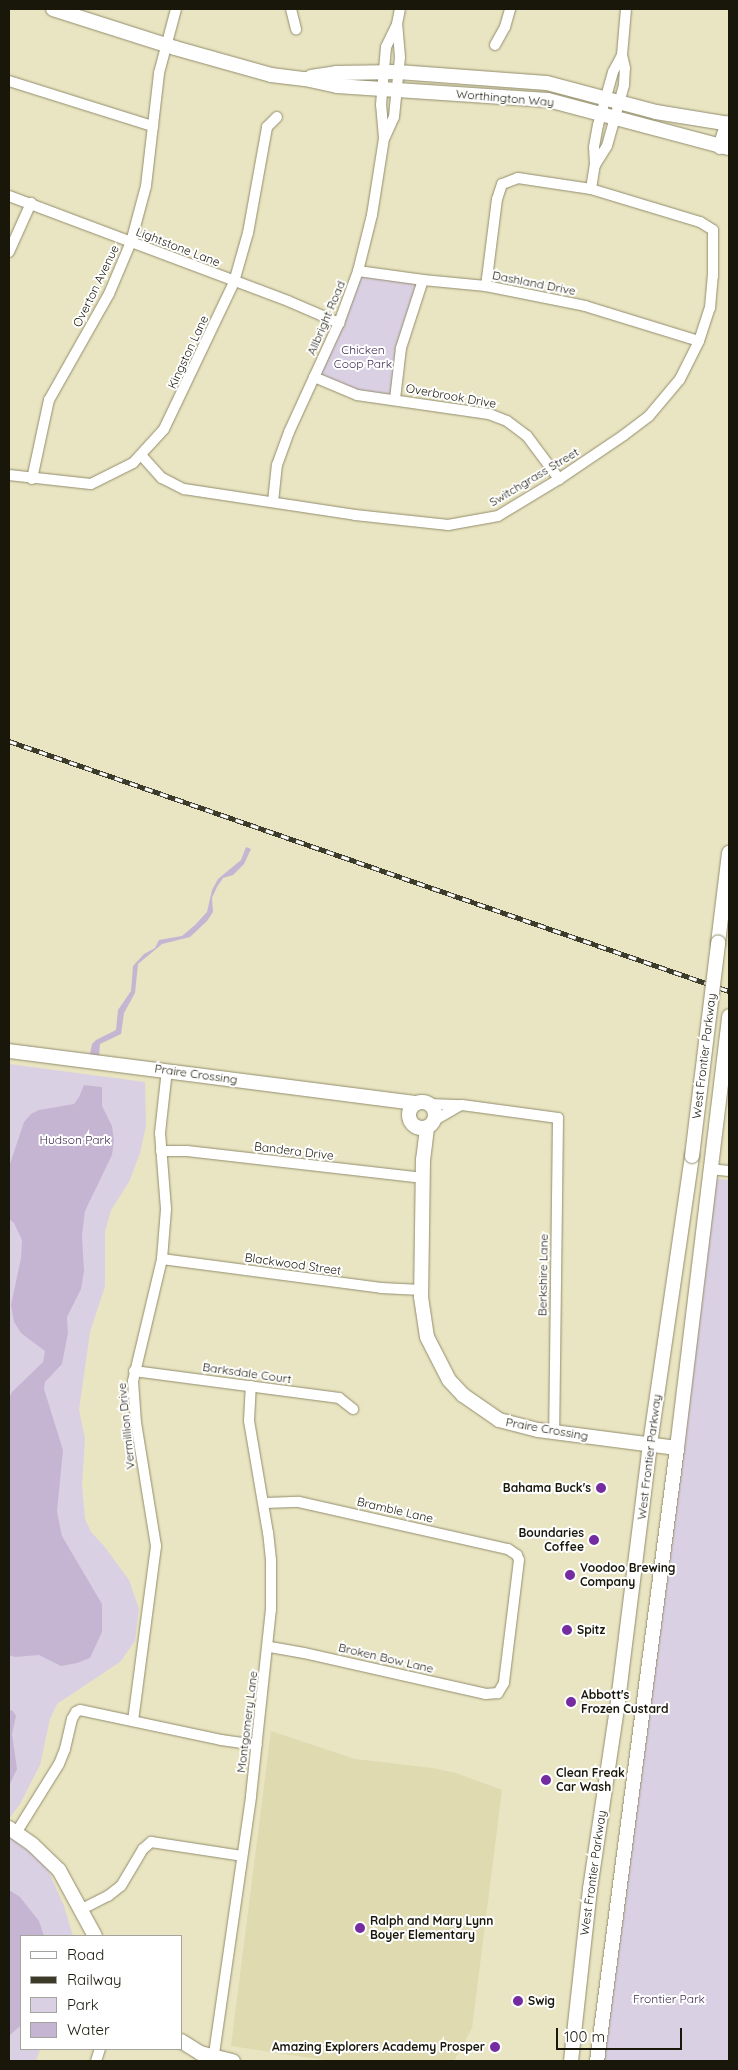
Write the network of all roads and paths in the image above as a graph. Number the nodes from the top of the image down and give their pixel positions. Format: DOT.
graph roads {
  1 [pos="53,9"];
  2 [pos="176,9"];
  3 [pos="291,9"];
  4 [pos="400,9"];
  5 [pos="510,9"];
  6 [pos="626,9"];
  7 [pos="397,24"];
  8 [pos="296,28"];
  9 [pos="166,45"];
  10 [pos="495,45"];
  11 [pos="391,72"];
  12 [pos="305,78"];
  13 [pos="9,81"];
  14 [pos="390,89"];
  15 [pos="612,100"];
  16 [pos="276,116"];
  17 [pos="608,116"];
  18 [pos="728,123"];
  19 [pos="153,126"];
  20 [pos="725,148"];
  21 [pos="591,189"];
  22 [pos="9,196"];
  23 [pos="31,203"];
  24 [pos="131,242"];
  25 [pos="9,252"];
  26 [pos="358,271"];
  27 [pos="423,280"];
  28 [pos="234,282"];
  29 [pos="486,286"];
  30 [pos="339,323"];
  31 [pos="699,341"];
  32 [pos="314,377"];
  33 [pos="395,399"];
  34 [pos="141,455"];
  35 [pos="9,475"];
  36 [pos="32,479"];
  37 [pos="559,479"];
  38 [pos="273,502"];
  39 [pos="729,853"];
  40 [pos="729,1016"];
  41 [pos="9,1051"];
  42 [pos="167,1070"];
  43 [pos="462,1105"];
  44 [pos="422,1116"];
  45 [pos="161,1151"];
  46 [pos="711,1164"];
  47 [pos="729,1171"];
  48 [pos="423,1178"];
  49 [pos="162,1259"];
  50 [pos="421,1290"];
  51 [pos="134,1370"];
  52 [pos="251,1386"];
  53 [pos="353,1409"];
  54 [pos="554,1432"];
  55 [pos="650,1444"];
  56 [pos="677,1448"];
  57 [pos="265,1503"];
  58 [pos="269,1647"];
  59 [pos="498,1693"];
  60 [pos="133,1721"];
  61 [pos="257,1745"];
  62 [pos="12,1831"];
  63 [pos="242,1856"];
  64 [pos="82,1910"];
  65 [pos="94,1935"];
  66 [pos="182,2042"];
  67 [pos="214,2059"];
  68 [pos="233,2061"];
  69 [pos="570,2061"];
  70 [pos="597,2061"];
  1 -- 9 [label="street, Worthington Way"];
  2 -- 9 [label="street, Overton Avenue"];
  3 -- 8 [label="street"];
  4 -- 7 [label="street, Allbright Road"];
  5 -- 10 [label="street"];
  6 -- 15 [label="street"];
  7 -- 11 [label="street, Allbright Road"];
  7 -- 11 [label="street, Allbright Road"];
  9 -- 12 [label="street, Worthington Way"];
  9 -- 19 [label="street, Overton Avenue"];
  11 -- 12 [label="street, Worthington Way"];
  11 -- 14 [label="street, Allbright Road"];
  11 -- 15 [label="street, Worthington Way"];
  12 -- 14 [label="street, Worthington Way"];
  13 -- 19 [label="street"];
  14 -- 17 [label="street, Worthington Way"];
  14 -- 26 [label="street, Allbright Road"];
  15 -- 17 [label="street"];
  15 -- 18 [label="street, Worthington Way"];
  16 -- 28 [label="street, Kingston Lane"];
  17 -- 20 [label="street, Worthington Way"];
  17 -- 21 [label="street"];
  18 -- 20 [label="street"];
  19 -- 24 [label="street, Overton Avenue"];
  21 -- 29 [label="street"];
  21 -- 31 [label="street, Switchgrass Street"];
  22 -- 23 [label="street, Lightstone Lane"];
  23 -- 24 [label="street, Lightstone Lane"];
  23 -- 25 [label="street"];
  24 -- 28 [label="street, Lightstone Lane"];
  24 -- 36 [label="street, Overton Avenue"];
  26 -- 27 [label="street, Dashland Drive"];
  26 -- 30 [label="street, Allbright Road"];
  27 -- 29 [label="street, Dashland Drive"];
  27 -- 33 [label="street"];
  28 -- 30 [label="street, Lightstone Lane"];
  28 -- 34 [label="street, Kingston Lane"];
  29 -- 31 [label="street, Dashland Drive"];
  30 -- 32 [label="street, Allbright Road"];
  31 -- 37 [label="street, Switchgrass Street"];
  32 -- 33 [label="street, Overbrook Drive"];
  32 -- 38 [label="street, Allbright Road"];
  33 -- 37 [label="street, Overbrook Drive"];
  34 -- 36 [label="street, Kingston Lane"];
  34 -- 38 [label="street, Switchgrass Street"];
  35 -- 36 [label="street, Kingston Lane"];
  37 -- 38 [label="street, Switchgrass Street"];
  39 -- 55 [label="street, West Frontier Parkway, bridge"];
  40 -- 46 [label="street, West Frontier Parkway"];
  41 -- 42 [label="street, Praire Crossing"];
  42 -- 44 [label="street, Praire Crossing"];
  42 -- 45 [label="street, Vermillion Drive"];
  43 -- 44 [label="street"];
  43 -- 44 [label="street"];
  43 -- 54 [label="street, Berkshire Lane"];
  44 -- 48 [label="street, Praire Crossing"];
  45 -- 48 [label="street, Bandera Drive"];
  45 -- 49 [label="street, Vermillion Drive"];
  46 -- 47 [label="street"];
  46 -- 56 [label="street, West Frontier Parkway"];
  48 -- 50 [label="street, Praire Crossing"];
  49 -- 50 [label="street, Blackwood Street"];
  49 -- 51 [label="street, Vermillion Drive"];
  50 -- 54 [label="street, Praire Crossing"];
  51 -- 52 [label="street, Barksdale Court"];
  51 -- 60 [label="street, Vermillion Drive"];
  52 -- 53 [label="street, Barksdale Court"];
  52 -- 57 [label="street, Montgomery Lane"];
  54 -- 55 [label="street, Praire Crossing"];
  55 -- 56 [label="street, Praire Crossing"];
  55 -- 69 [label="street, West Frontier Parkway"];
  56 -- 70 [label="street, West Frontier Parkway"];
  57 -- 58 [label="street, Montgomery Lane"];
  57 -- 59 [label="street, Bramble Lane"];
  58 -- 59 [label="street, Broken Bow Lane"];
  58 -- 61 [label="street, Montgomery Lane"];
  60 -- 61 [label="street"];
  60 -- 62 [label="street"];
  61 -- 63 [label="street, Montgomery Lane"];
  62 -- 64 [label="street"];
  63 -- 64 [label="street"];
  63 -- 67 [label="street, Montgomery Lane"];
  64 -- 65 [label="street"];
  66 -- 67 [label="street"];
  67 -- 68 [label="street"];
}
